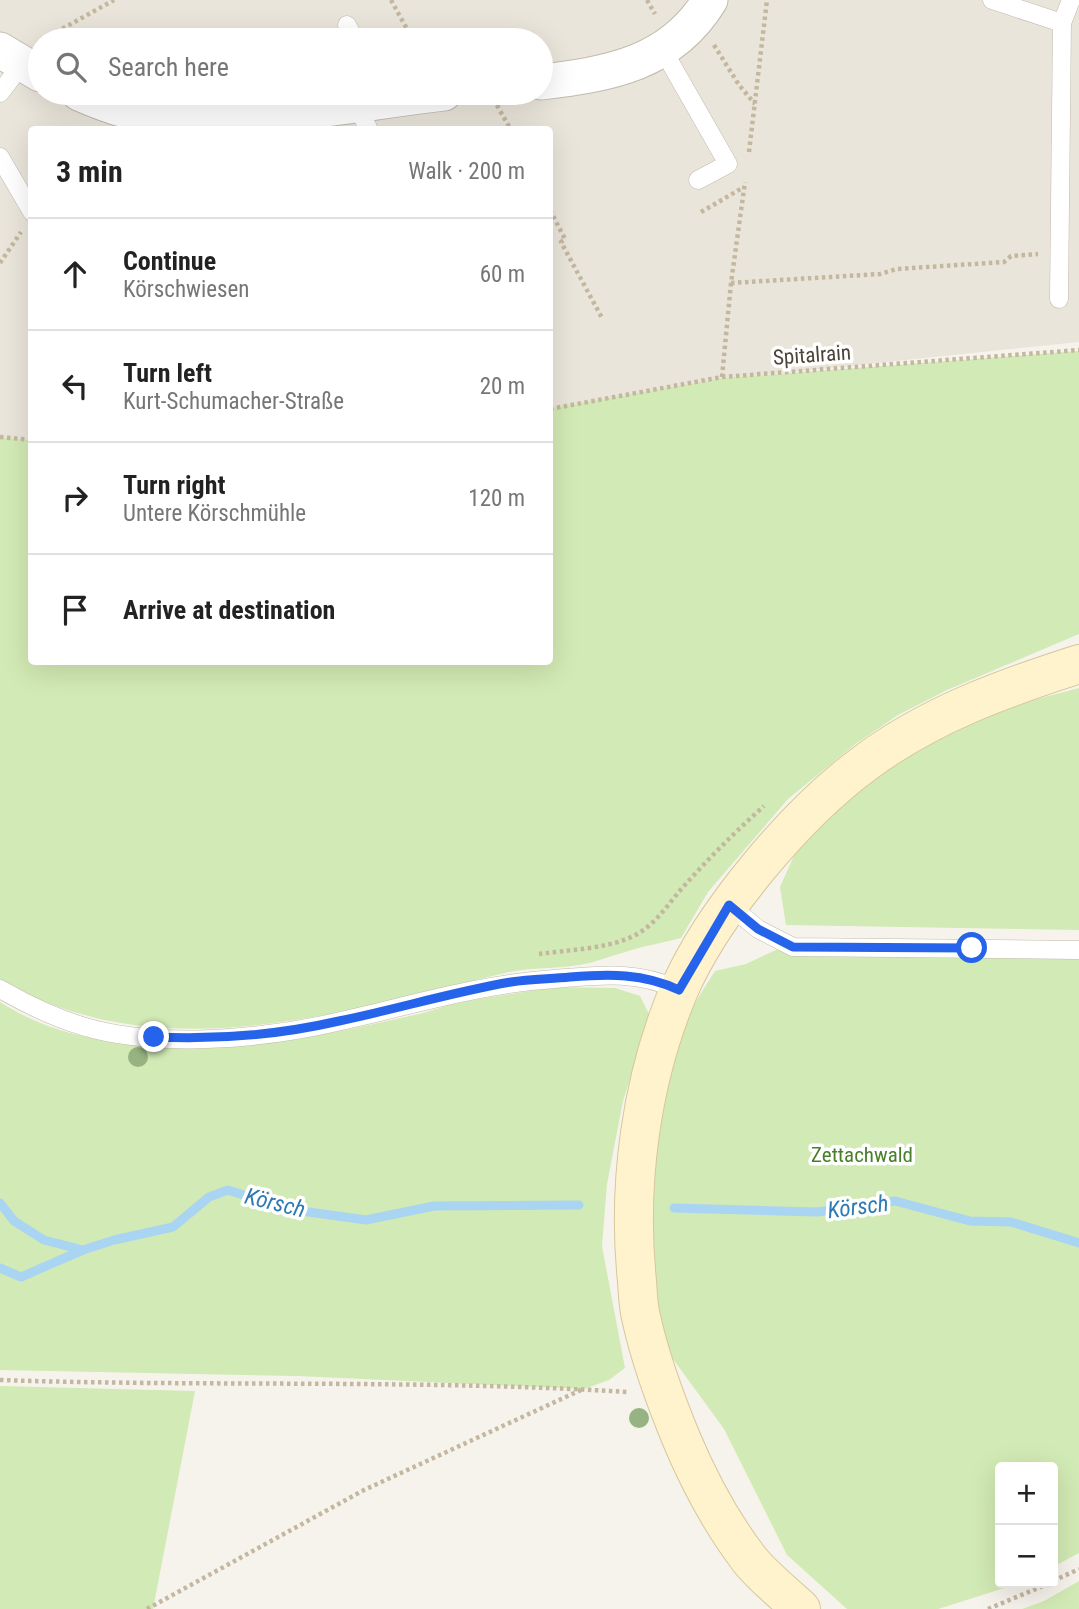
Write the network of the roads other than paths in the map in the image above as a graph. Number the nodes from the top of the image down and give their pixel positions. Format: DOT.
graph roads {
  1 [pos="992,0"];
  2 [pos="1071,0"];
  3 [pos="704,10"];
  4 [pos="1062,23"];
  5 [pos="663,50"];
  6 [pos="26,57"];
  7 [pos="553,80"];
  8 [pos="0,93"];
  9 [pos="108,105"];
  10 [pos="374,106"];
  11 [pos="284,122"];
  12 [pos="0,157"];
  13 [pos="698,180"];
  14 [pos="28,220"];
  15 [pos="1059,299"];
  16 [pos="1079,664"];
  17 [pos="729,905"];
  18 [pos="1079,950"];
  19 [pos="0,989"];
  20 [pos="679,990"];
  21 [pos="801,1609"];
  1 -- 4 [label="lane"];
  2 -- 4 [label="lane"];
  3 -- 5 [label="street"];
  4 -- 15 [label="lane"];
  5 -- 7 [label="street"];
  5 -- 13 [label="lane"];
  6 -- 8 [label="lane"];
  9 -- 11 [label="street"];
  10 -- 11 [label="street"];
  12 -- 14 [label="lane"];
  16 -- 17 [label="street"];
  17 -- 18 [label="lane"];
  17 -- 20 [label="street"];
  19 -- 20 [label="lane"];
  20 -- 21 [label="street"];
}
